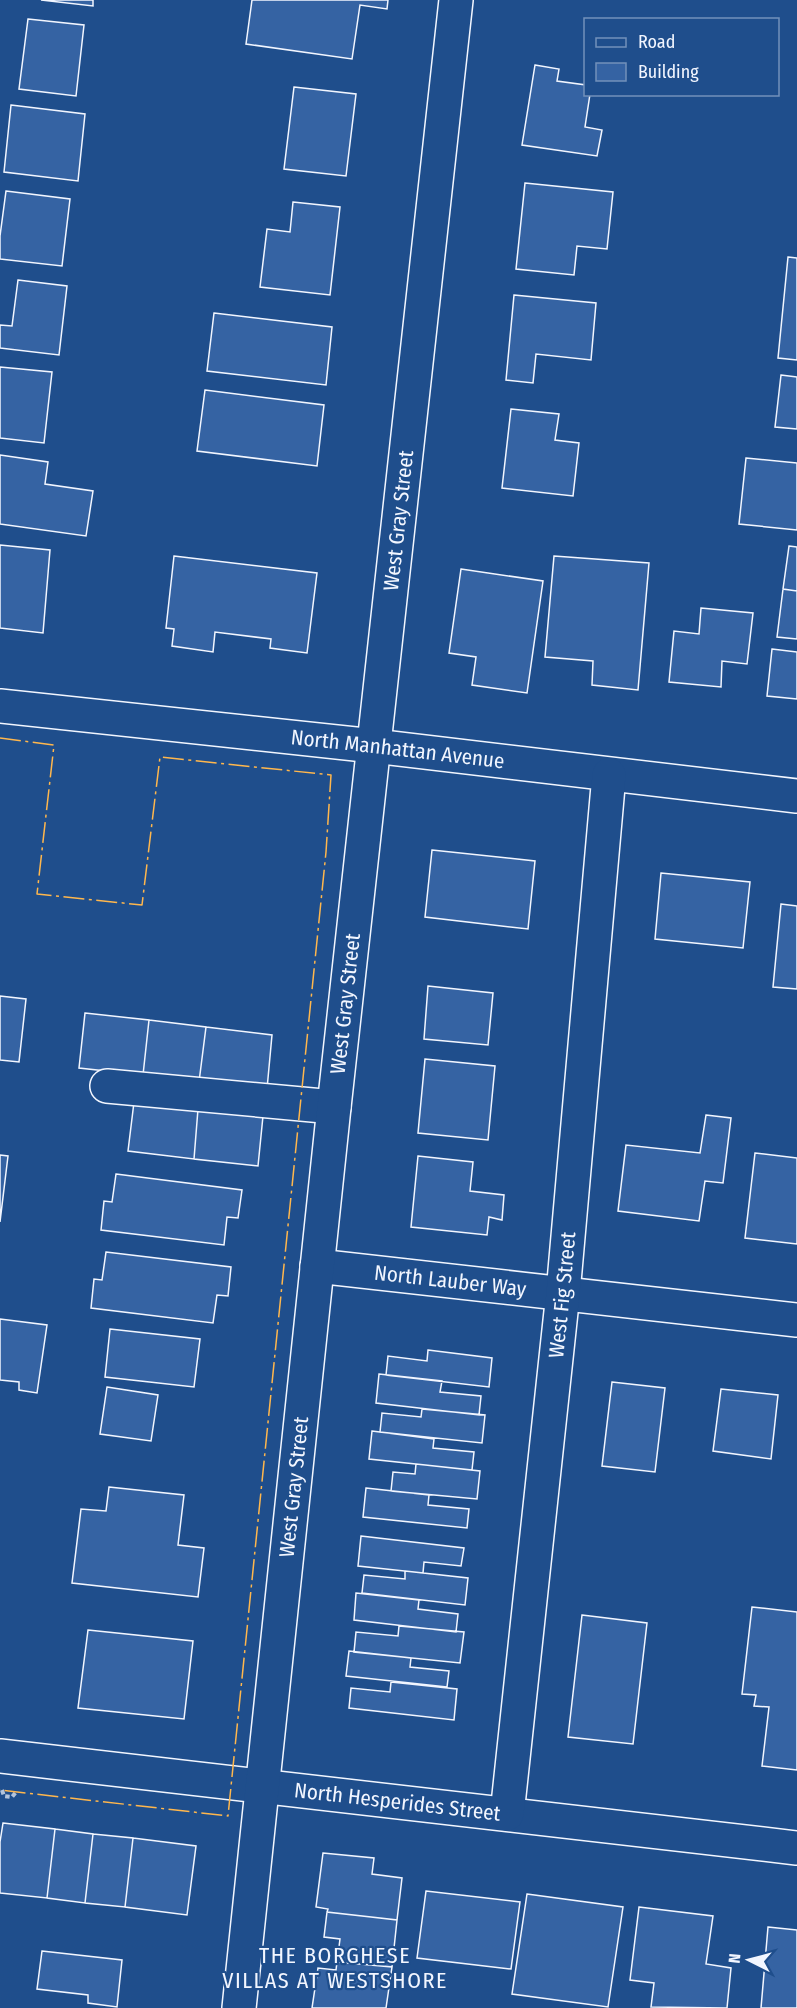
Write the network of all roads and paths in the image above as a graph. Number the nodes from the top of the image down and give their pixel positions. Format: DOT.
graph roads {
  1 [pos="456,0"];
  2 [pos="0,706"];
  3 [pos="374,746"];
  4 [pos="609,775"];
  5 [pos="797,796"];
  6 [pos="107,1086"];
  7 [pos="334,1107"];
  8 [pos="317,1266"];
  9 [pos="563,1293"];
  10 [pos="797,1320"];
  11 [pos="0,1756"];
  12 [pos="262,1786"];
  13 [pos="507,1814"];
  14 [pos="797,1848"];
  15 [pos="239,2008"];
  1 -- 3 [label="street, West Gray Street"];
  2 -- 3 [label="street, North Manhattan Avenue"];
  3 -- 4 [label="street, North Manhattan Avenue"];
  3 -- 7 [label="street, West Gray Street"];
  4 -- 5 [label="street, North Manhattan Avenue"];
  4 -- 9 [label="street, West Fig Street"];
  6 -- 7 [label="street"];
  7 -- 8 [label="street, West Gray Street"];
  8 -- 9 [label="street, North Lauber Way"];
  8 -- 12 [label="street, West Gray Street"];
  9 -- 10 [label="street, North Lauber Way"];
  9 -- 13 [label="street, West Fig Street"];
  11 -- 12 [label="street, North Hesperides Street"];
  12 -- 13 [label="street, North Hesperides Street"];
  12 -- 15 [label="street, West Gray Street"];
  13 -- 14 [label="street, North Hesperides Street"];
}
